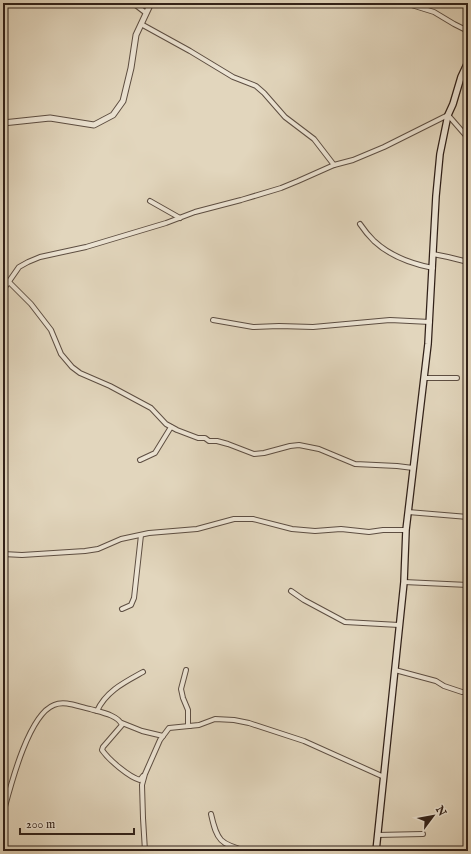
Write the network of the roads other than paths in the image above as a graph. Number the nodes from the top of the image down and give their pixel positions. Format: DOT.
graph roads {
  1 [pos="133,3"];
  2 [pos="151,3"];
  3 [pos="405,3"];
  4 [pos="146,13"];
  5 [pos="141,24"];
  6 [pos="468,31"];
  7 [pos="468,62"];
  8 [pos="461,78"];
  9 [pos="468,81"];
  10 [pos="448,116"];
  11 [pos="3,123"];
  12 [pos="468,138"];
  13 [pos="334,165"];
  14 [pos="150,201"];
  15 [pos="180,218"];
  16 [pos="360,224"];
  17 [pos="433,254"];
  18 [pos="468,262"];
  19 [pos="433,268"];
  20 [pos="9,282"];
  21 [pos="3,290"];
  22 [pos="213,320"];
  23 [pos="430,322"];
  24 [pos="424,378"];
  25 [pos="457,378"];
  26 [pos="171,427"];
  27 [pos="140,460"];
  28 [pos="413,468"];
  29 [pos="408,512"];
  30 [pos="468,517"];
  31 [pos="406,530"];
  32 [pos="141,535"];
  33 [pos="3,554"];
  34 [pos="404,582"];
  35 [pos="468,585"];
  36 [pos="291,591"];
  37 [pos="122,609"];
  38 [pos="399,625"];
  39 [pos="186,670"];
  40 [pos="395,670"];
  41 [pos="143,672"];
  42 [pos="462,692"];
  43 [pos="97,711"];
  44 [pos="122,723"];
  45 [pos="190,726"];
  46 [pos="163,736"];
  47 [pos="145,774"];
  48 [pos="384,776"];
  49 [pos="5,802"];
  50 [pos="3,814"];
  51 [pos="211,814"];
  52 [pos="423,834"];
  53 [pos="377,835"];
  54 [pos="145,851"];
  55 [pos="247,851"];
  56 [pos="376,851"];
  1 -- 4 [label="street"];
  2 -- 4 [label="street"];
  3 -- 6 [label="street"];
  4 -- 5 [label="street"];
  5 -- 11 [label="street"];
  5 -- 13 [label="street"];
  7 -- 8 [label="main road"];
  8 -- 9 [label="street"];
  8 -- 10 [label="main road"];
  10 -- 12 [label="street"];
  10 -- 13 [label="street"];
  10 -- 17 [label="main road"];
  13 -- 15 [label="street"];
  14 -- 15 [label="street"];
  15 -- 20 [label="street"];
  16 -- 19 [label="street"];
  17 -- 18 [label="street"];
  17 -- 19 [label="main road"];
  19 -- 23 [label="main road"];
  20 -- 21 [label="street"];
  20 -- 26 [label="street"];
  22 -- 23 [label="street"];
  23 -- 24 [label="main road"];
  24 -- 25 [label="street"];
  24 -- 28 [label="main road"];
  26 -- 27 [label="street"];
  26 -- 28 [label="street"];
  28 -- 29 [label="main road"];
  29 -- 30 [label="street"];
  29 -- 31 [label="main road"];
  31 -- 32 [label="street"];
  31 -- 34 [label="main road"];
  32 -- 33 [label="street"];
  32 -- 37 [label="street"];
  34 -- 35 [label="street"];
  34 -- 38 [label="main road"];
  36 -- 38 [label="street"];
  38 -- 40 [label="main road"];
  39 -- 45 [label="street"];
  40 -- 42 [label="street"];
  40 -- 48 [label="main road"];
  41 -- 43 [label="street"];
  43 -- 44 [label="street"];
  43 -- 49 [label="street"];
  44 -- 46 [label="street"];
  44 -- 47 [label="street"];
  45 -- 46 [label="street"];
  45 -- 48 [label="street"];
  46 -- 47 [label="street"];
  47 -- 54 [label="street"];
  48 -- 53 [label="main road"];
  49 -- 50 [label="street"];
  51 -- 55 [label="street"];
  52 -- 53 [label="street"];
  53 -- 56 [label="main road"];
}
